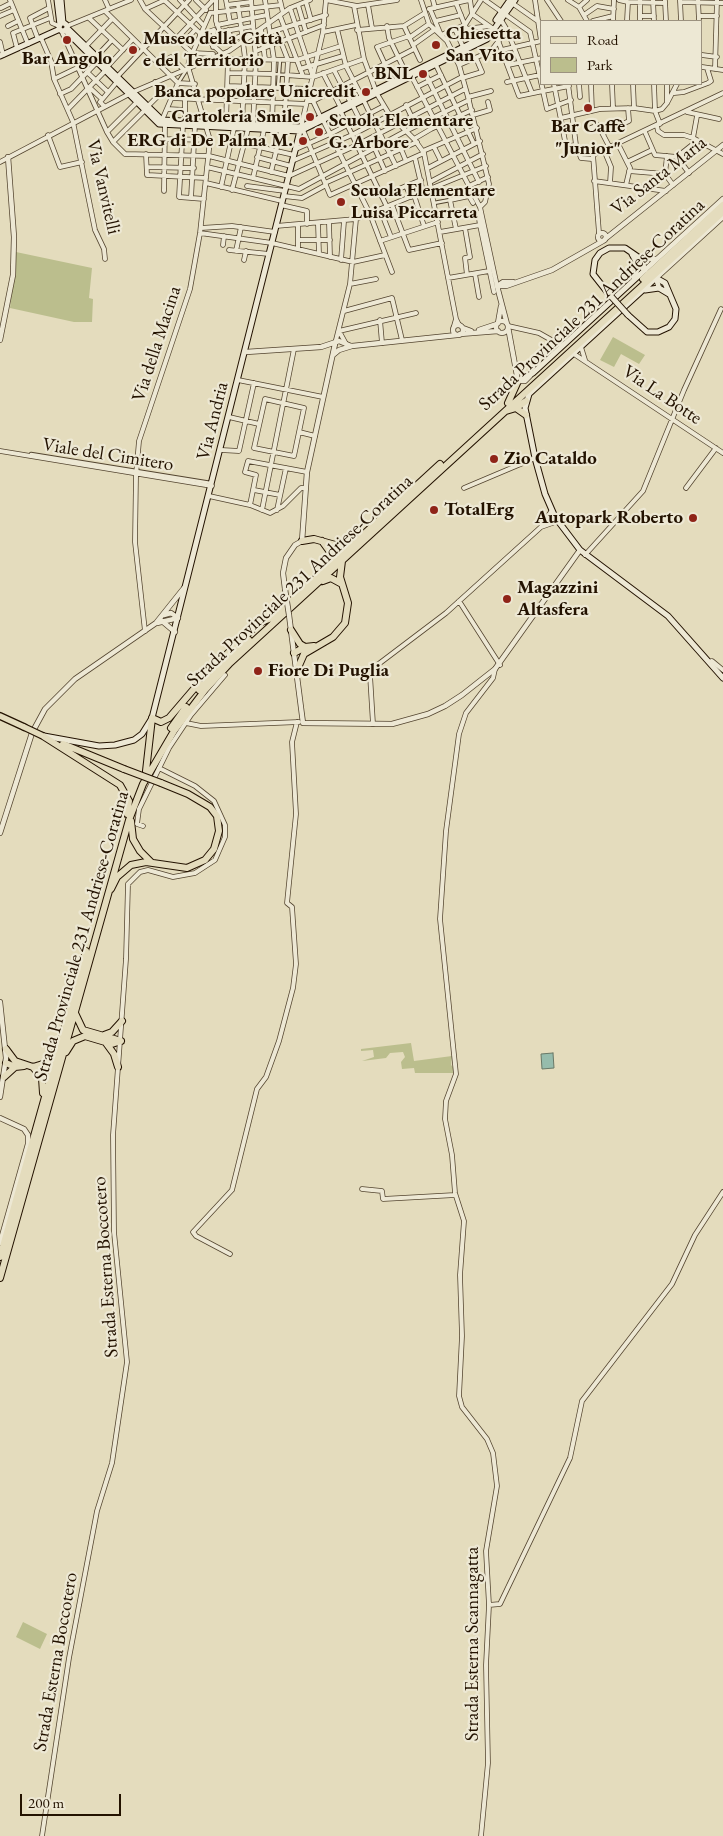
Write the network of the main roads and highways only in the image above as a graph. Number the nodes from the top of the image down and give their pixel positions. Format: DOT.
graph roads {
  1 [pos="59,0"];
  2 [pos="511,1"];
  3 [pos="504,13"];
  4 [pos="63,27"];
  5 [pos="492,28"];
  6 [pos="453,54"];
  7 [pos="2,55"];
  8 [pos="96,60"];
  9 [pos="409,76"];
  10 [pos="377,92"];
  11 [pos="131,93"];
  12 [pos="146,108"];
  13 [pos="184,123"];
  14 [pos="206,124"];
  15 [pos="283,128"];
  16 [pos="301,130"];
  17 [pos="723,205"];
  18 [pos="723,212"];
  19 [pos="630,252"];
  20 [pos="634,280"];
  21 [pos="642,291"];
  22 [pos="670,295"];
  23 [pos="518,382"];
  24 [pos="526,402"];
  25 [pos="508,403"];
  26 [pos="516,408"];
  27 [pos="503,412"];
  28 [pos="526,415"];
  29 [pos="302,541"];
  30 [pos="322,542"];
  31 [pos="352,543"];
  32 [pos="342,560"];
  33 [pos="342,584"];
  34 [pos="310,585"];
  35 [pos="274,617"];
  36 [pos="291,630"];
  37 [pos="305,650"];
  38 [pos="294,653"];
  39 [pos="297,670"];
  40 [pos="723,678"];
  41 [pos="0,716"];
  42 [pos="152,718"];
  43 [pos="43,736"];
  44 [pos="146,770"];
  45 [pos="142,788"];
  46 [pos="124,826"];
  47 [pos="152,863"];
  48 [pos="95,937"];
  49 [pos="71,1010"];
  50 [pos="122,1020"];
  51 [pos="101,1036"];
  52 [pos="106,1043"];
  53 [pos="6,1049"];
  54 [pos="6,1063"];
  55 [pos="15,1064"];
  56 [pos="118,1067"];
  57 [pos="33,1068"];
  58 [pos="57,1071"];
  59 [pos="4,1077"];
  60 [pos="39,1117"];
  61 [pos="0,1257"];
  62 [pos="0,1278"];
  1 -- 4 [label="main road"];
  2 -- 3 [label="main road"];
  3 -- 5 [label="main road"];
  3 -- 5 [label="main road"];
  4 -- 7 [label="main road"];
  4 -- 8 [label="main road"];
  4 -- 8 [label="main road"];
  5 -- 6 [label="main road"];
  5 -- 6 [label="main road"];
  6 -- 9 [label="main road"];
  6 -- 9 [label="main road"];
  8 -- 11 [label="main road"];
  9 -- 10 [label="main road"];
  9 -- 10 [label="main road"];
  10 -- 16 [label="main road"];
  11 -- 12 [label="main road"];
  11 -- 12 [label="main road"];
  12 -- 13 [label="main road"];
  13 -- 14 [label="main road"];
  13 -- 14 [label="main road"];
  14 -- 15 [label="main road"];
  14 -- 15 [label="main road"];
  15 -- 16 [label="main road"];
  16 -- 42 [label="main road, Via Andria"];
  17 -- 25 [label="highway, Strada Provinciale 231 Andriese-Coratina"];
  18 -- 27 [label="highway, Strada Provinciale 231 Andriese-Coratina"];
  19 -- 20 [label="main road"];
  19 -- 20 [label="main road"];
  19 -- 22 [label="main road, bridge"];
  20 -- 23 [label="main road"];
  21 -- 22 [label="main road"];
  21 -- 22 [label="main road"];
  21 -- 24 [label="main road"];
  23 -- 25 [label="highway"];
  24 -- 26 [label="highway"];
  24 -- 28 [label="main road"];
  25 -- 31 [label="highway, Strada Provinciale 231 Andriese-Coratina"];
  26 -- 27 [label="highway"];
  26 -- 28 [label="highway"];
  27 -- 32 [label="highway, Strada Provinciale 231 Andriese-Coratina"];
  28 -- 40 [label="main road"];
  29 -- 30 [label="highway"];
  30 -- 31 [label="highway"];
  30 -- 34 [label="highway"];
  31 -- 34 [label="highway, Strada Provinciale 231 Andriese-Coratina"];
  32 -- 33 [label="highway"];
  32 -- 34 [label="highway, Strada Provinciale 231 Andriese-Coratina"];
  33 -- 34 [label="highway"];
  33 -- 37 [label="highway"];
  34 -- 35 [label="highway, Strada Provinciale 231 Andriese-Coratina"];
  34 -- 45 [label="highway, Strada Provinciale 231 Andriese-Coratina"];
  35 -- 42 [label="highway"];
  35 -- 44 [label="highway, Strada Provinciale 231 Andriese-Coratina"];
  36 -- 37 [label="highway"];
  37 -- 38 [label="highway"];
  37 -- 39 [label="highway"];
  41 -- 43 [label="main road, bridge"];
  42 -- 43 [label="main road"];
  42 -- 44 [label="highway"];
  43 -- 46 [label="highway"];
  43 -- 47 [label="highway, bridge"];
  44 -- 46 [label="highway, Strada Provinciale 231 Andriese-Coratina"];
  45 -- 47 [label="highway"];
  45 -- 48 [label="highway, Strada Provinciale 231 Andriese-Coratina"];
  46 -- 49 [label="highway, Strada Provinciale 231 Andriese-Coratina"];
  47 -- 48 [label="highway"];
  48 -- 49 [label="highway, Strada Provinciale 231 Andriese-Coratina"];
  49 -- 51 [label="highway"];
  49 -- 57 [label="highway"];
  49 -- 58 [label="highway, Strada Provinciale 231 Andriese-Coratina"];
  49 -- 60 [label="highway, Strada Provinciale 231 Andriese-Coratina"];
  50 -- 51 [label="highway"];
  51 -- 52 [label="highway"];
  52 -- 56 [label="highway"];
  52 -- 58 [label="highway"];
  53 -- 55 [label="highway"];
  54 -- 55 [label="highway"];
  55 -- 57 [label="highway"];
  55 -- 59 [label="highway"];
  57 -- 60 [label="highway"];
  58 -- 62 [label="highway, Strada Provinciale 231 Andriese-Coratina"];
  60 -- 61 [label="highway, Strada Provinciale 231 Andriese-Coratina"];
}
